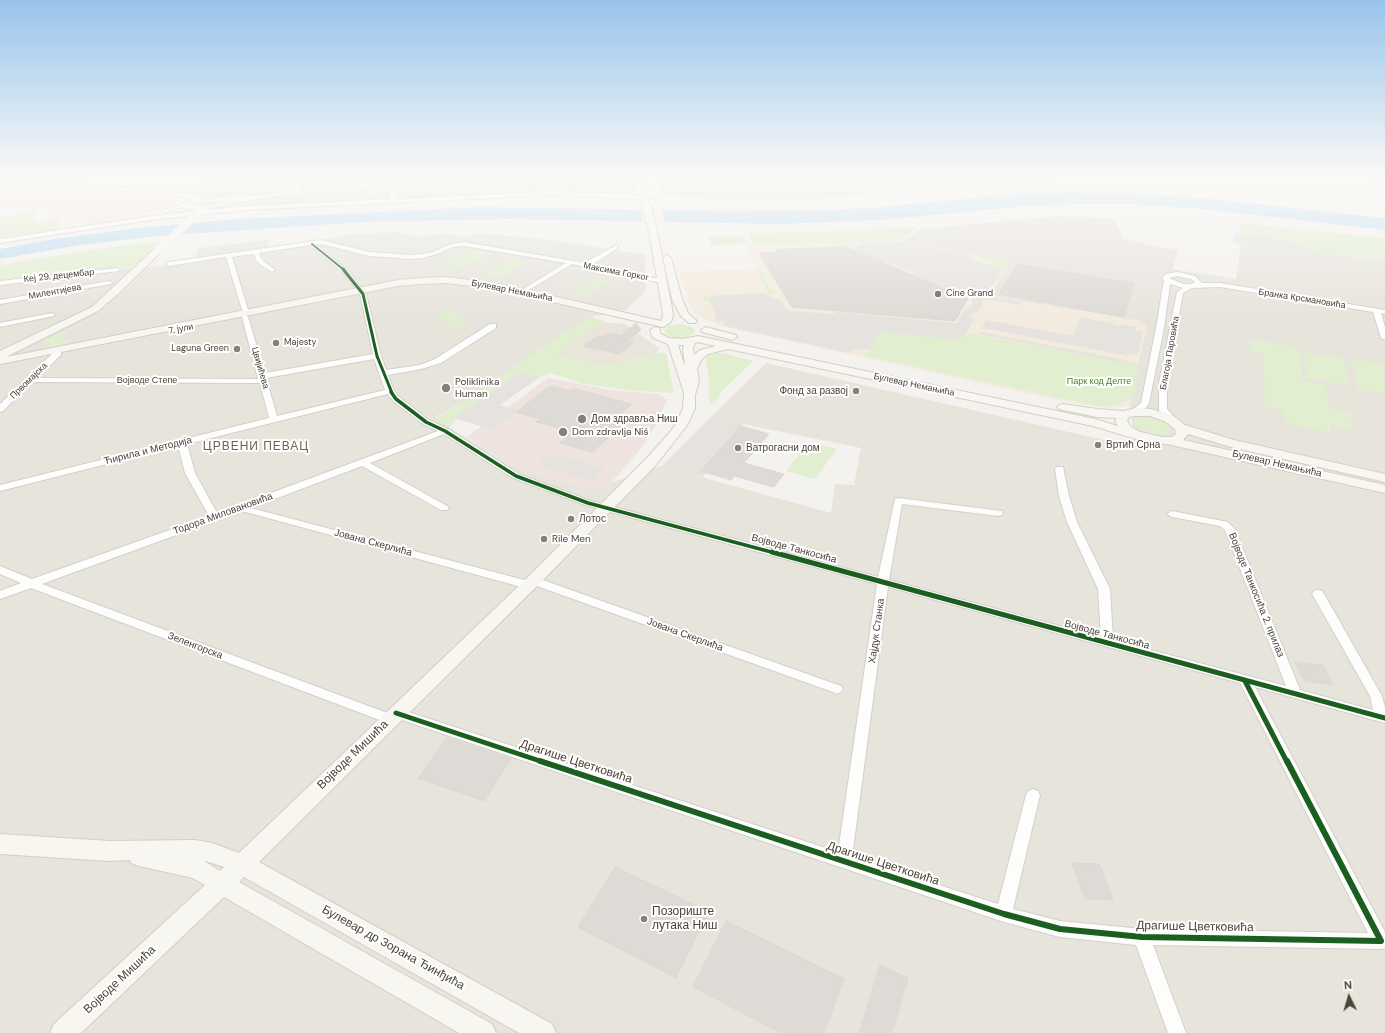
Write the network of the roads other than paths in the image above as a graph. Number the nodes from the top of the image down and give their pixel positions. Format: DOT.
graph roads {
  1 [pos="106,224"];
  2 [pos="106,224"];
  3 [pos="180,224"];
  4 [pos="655,224"];
  5 [pos="91,227"];
  6 [pos="657,231"];
  7 [pos="0,241"];
  8 [pos="312,244"];
  9 [pos="616,247"];
  10 [pos="256,252"];
  11 [pos="229,256"];
  12 [pos="570,263"];
  13 [pos="169,264"];
  14 [pos="585,266"];
  15 [pos="117,270"];
  16 [pos="272,270"];
  17 [pos="1167,280"];
  18 [pos="662,281"];
  19 [pos="0,283"];
  20 [pos="110,283"];
  21 [pos="1194,283"];
  22 [pos="361,292"];
  23 [pos="522,292"];
  24 [pos="0,302"];
  25 [pos="667,308"];
  26 [pos="1376,310"];
  27 [pos="1385,312"];
  28 [pos="52,315"];
  29 [pos="246,315"];
  30 [pos="636,318"];
  31 [pos="692,321"];
  32 [pos="65,324"];
  33 [pos="0,325"];
  34 [pos="661,325"];
  35 [pos="493,326"];
  36 [pos="706,330"];
  37 [pos="1385,338"];
  38 [pos="112,339"];
  39 [pos="694,340"];
  40 [pos="672,342"];
  41 [pos="739,347"];
  42 [pos="0,350"];
  43 [pos="58,353"];
  44 [pos="0,356"];
  45 [pos="377,356"];
  46 [pos="0,362"];
  47 [pos="692,368"];
  48 [pos="383,373"];
  49 [pos="263,378"];
  50 [pos="30,380"];
  51 [pos="390,391"];
  52 [pos="689,395"];
  53 [pos="0,409"];
  54 [pos="1130,414"];
  55 [pos="274,420"];
  56 [pos="1178,425"];
  57 [pos="445,431"];
  58 [pos="1131,433"];
  59 [pos="1169,441"];
  60 [pos="182,442"];
  61 [pos="362,462"];
  62 [pos="1060,469"];
  63 [pos="1385,478"];
  64 [pos="0,488"];
  65 [pos="1385,489"];
  66 [pos="241,508"];
  67 [pos="444,508"];
  68 [pos="607,508"];
  69 [pos="998,513"];
  70 [pos="1172,514"];
  71 [pos="214,517"];
  72 [pos="1,573"];
  73 [pos="883,582"];
  74 [pos="531,583"];
  75 [pos="32,584"];
  76 [pos="1318,594"];
  77 [pos="0,595"];
  78 [pos="1107,643"];
  79 [pos="1245,681"];
  80 [pos="837,689"];
  81 [pos="1296,695"];
  82 [pos="393,716"];
  83 [pos="1383,718"];
  84 [pos="1033,795"];
  85 [pos="0,844"];
  86 [pos="110,850"];
  87 [pos="844,861"];
  88 [pos="242,864"];
  89 [pos="222,884"];
  90 [pos="1004,914"];
  91 [pos="1142,937"];
  92 [pos="1383,941"];
  93 [pos="63,1033"];
  94 [pos="483,1033"];
  95 [pos="543,1033"];
  96 [pos="1177,1033"];
  1 -- 5 [label="street"];
  2 -- 5 [label="street"];
  3 -- 32 [label="street, bridge"];
  4 -- 6 [label="street"];
  5 -- 7 [label="street"];
  6 -- 18 [label="street"];
  6 -- 31 [label="street"];
  8 -- 10 [label="street"];
  8 -- 12 [label="street, Максима Горког"];
  8 -- 22 [label="street, Војводе Танкосића"];
  9 -- 14 [label="street"];
  10 -- 11 [label="street"];
  10 -- 16 [label="street"];
  11 -- 13 [label="street"];
  11 -- 29 [label="street, Цвијићева"];
  12 -- 14 [label="street, Максима Горког"];
  12 -- 23 [label="street, Максима Горког"];
  14 -- 18 [label="street, Максима Горког"];
  15 -- 19 [label="street, Кеј 29. децембар"];
  17 -- 21 [label="street"];
  17 -- 21 [label="street"];
  17 -- 54 [label="street, Благоја Паровића"];
  18 -- 25 [label="street"];
  20 -- 24 [label="street, Милентијева"];
  21 -- 26 [label="street, Бранка Крсмановића"];
  21 -- 56 [label="street, Благоја Паровића"];
  22 -- 23 [label="street, Булевар Немањића"];
  22 -- 29 [label="street, 7. јули"];
  22 -- 34 [label="street, Булевар Немањића"];
  22 -- 45 [label="street, Војводе Танкосића"];
  23 -- 30 [label="street, Булевар Немањића"];
  25 -- 30 [label="street"];
  25 -- 34 [label="street"];
  26 -- 27 [label="street, Бранка Крсмановића"];
  26 -- 37 [label="street"];
  28 -- 33 [label="street"];
  29 -- 38 [label="street, 7. јули"];
  29 -- 43 [label="street, 7. јули"];
  29 -- 49 [label="street, Цвијићева"];
  30 -- 34 [label="street, Булевар Немањића"];
  31 -- 34 [label="street"];
  31 -- 36 [label="street, Булевар Немањића"];
  32 -- 38 [label="street"];
  32 -- 42 [label="street"];
  32 -- 44 [label="street"];
  34 -- 40 [label="street"];
  35 -- 48 [label="street"];
  36 -- 39 [label="street"];
  36 -- 54 [label="street, Булевар Немањића"];
  38 -- 46 [label="street, 7. јули"];
  39 -- 40 [label="street, Булевар Немањића"];
  39 -- 41 [label="street, Булевар Немањића"];
  39 -- 47 [label="street, Војводе Мишића"];
  40 -- 52 [label="street, Војводе Мишића"];
  41 -- 47 [label="street"];
  41 -- 58 [label="street, Булевар Немањића"];
  43 -- 46 [label="street, 7. јули"];
  43 -- 50 [label="street, Првомајска"];
  45 -- 48 [label="street, Војводе Танкосића"];
  45 -- 49 [label="street, Војводе Степе"];
  47 -- 52 [label="street, Војводе Мишића"];
  48 -- 51 [label="street, Војводе Танкосића"];
  49 -- 50 [label="street, Војводе Степе"];
  49 -- 55 [label="street, Цвијићева"];
  50 -- 53 [label="street, Првомајска"];
  51 -- 55 [label="street, Ћирила и Методија"];
  51 -- 57 [label="street, Војводе Танкосића"];
  52 -- 68 [label="street, Војводе Мишића"];
  54 -- 56 [label="street, Булевар Немањића"];
  54 -- 58 [label="street"];
  55 -- 60 [label="street, Ћирила и Методија"];
  56 -- 59 [label="street"];
  56 -- 63 [label="street, Булевар Немањића"];
  57 -- 61 [label="street, Тодора Миловановића"];
  57 -- 68 [label="street, Војводе Танкосића"];
  58 -- 59 [label="street, Булевар Немањића"];
  59 -- 65 [label="street, Булевар Немањића"];
  60 -- 64 [label="street, Ћирила и Методија"];
  60 -- 71 [label="street"];
  61 -- 66 [label="street, Тодора Миловановића"];
  61 -- 67 [label="street"];
  62 -- 78 [label="street"];
  66 -- 71 [label="street, Тодора Миловановића"];
  66 -- 74 [label="street, Јована Скерлића"];
  68 -- 73 [label="street, Војводе Танкосића"];
  68 -- 74 [label="street, Војводе Мишића"];
  69 -- 73 [label="street, Хајдук Станка"];
  70 -- 81 [label="street, Војводе Танкосића 2. прилаз"];
  71 -- 75 [label="street, Тодора Миловановића"];
  72 -- 75 [label="street, Зеленгорска"];
  73 -- 78 [label="street, Војводе Танкосића"];
  73 -- 87 [label="street, Хајдук Станка"];
  74 -- 80 [label="street, Јована Скерлића"];
  74 -- 82 [label="street, Војводе Мишића"];
  75 -- 77 [label="street, Тодора Миловановића"];
  75 -- 82 [label="street, Зеленгорска"];
  76 -- 83 [label="street"];
  78 -- 79 [label="street, Војводе Танкосића"];
  79 -- 81 [label="street, Војводе Танкосића"];
  79 -- 92 [label="street, Драгише Цветковића"];
  81 -- 83 [label="street, Војводе Танкосића"];
  82 -- 87 [label="street, Драгише Цветковића"];
  82 -- 88 [label="street, Војводе Мишића"];
  84 -- 90 [label="street"];
  85 -- 86 [label="street"];
  86 -- 88 [label="street, Булевар др Зорана Ђинђића"];
  86 -- 89 [label="street"];
  87 -- 90 [label="street, Драгише Цветковића"];
  88 -- 89 [label="street, Војводе Мишића"];
  88 -- 95 [label="street, Булевар др Зорана Ђинђића"];
  89 -- 93 [label="street, Војводе Мишића"];
  89 -- 94 [label="street"];
  90 -- 91 [label="street, Драгише Цветковића"];
  91 -- 92 [label="street, Драгише Цветковића"];
  91 -- 96 [label="street"];
}
